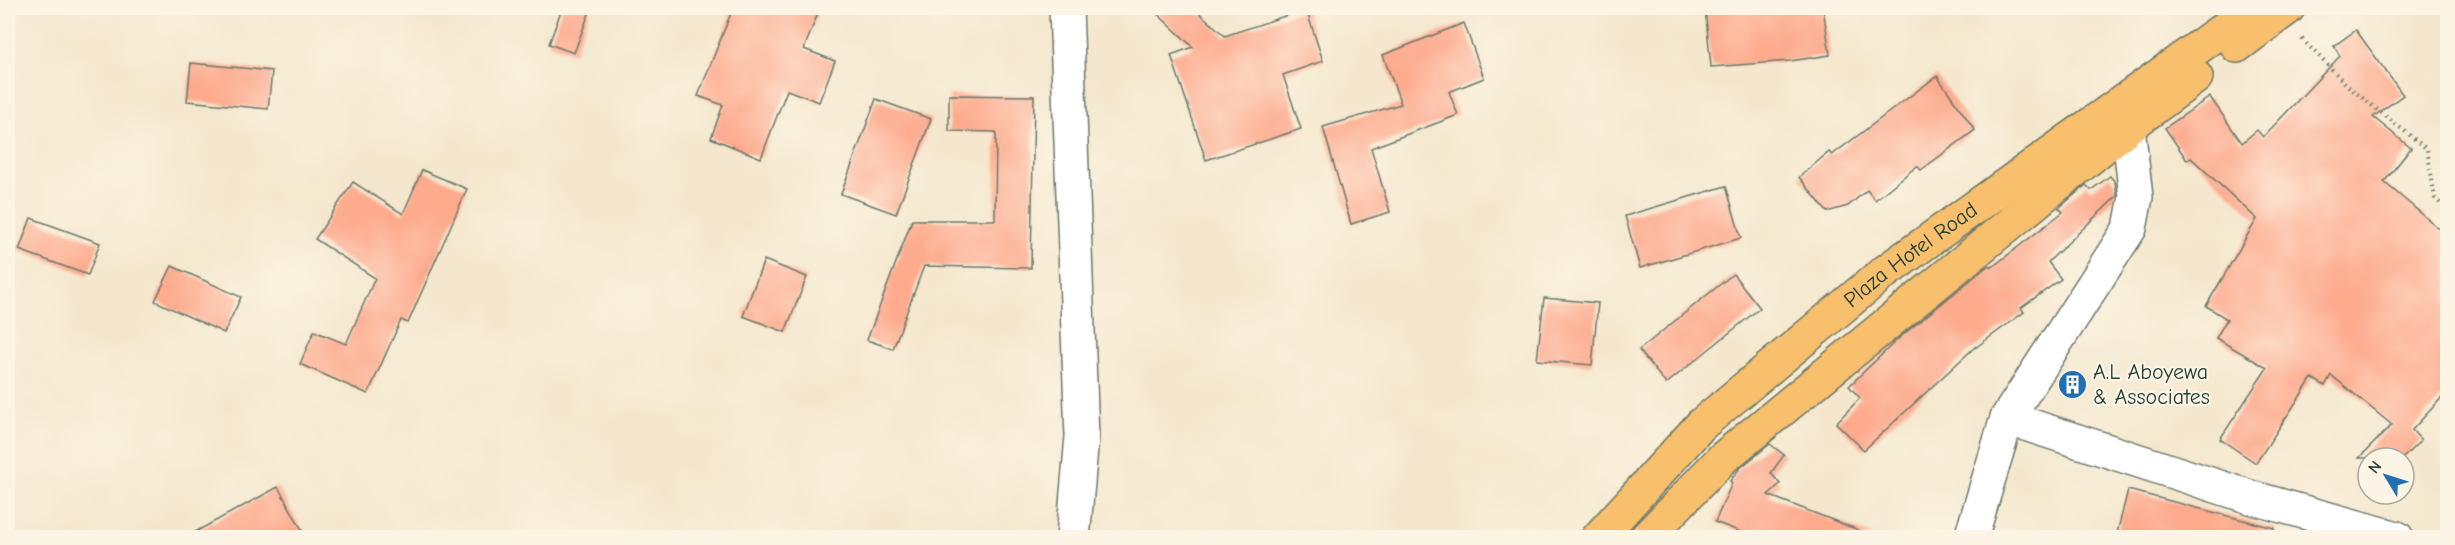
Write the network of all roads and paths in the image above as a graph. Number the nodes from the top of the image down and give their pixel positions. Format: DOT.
graph roads {
  1 [pos="1066,8"];
  2 [pos="2273,10"];
  3 [pos="2128,127"];
  4 [pos="2448,211"];
  5 [pos="2007,418"];
  6 [pos="1073,537"];
  7 [pos="1598,537"];
  8 [pos="1646,537"];
  9 [pos="1971,537"];
  10 [pos="2397,537"];
  1 -- 6 [label="street"];
  2 -- 3 [label="main road, Plaza Hotel Road"];
  2 -- 4 [label="path"];
  2 -- 7 [label="main road, Plaza Hotel Road"];
  3 -- 5 [label="street"];
  3 -- 8 [label="main road, Plaza Hotel Road"];
  5 -- 9 [label="street"];
  5 -- 10 [label="street"];
}
